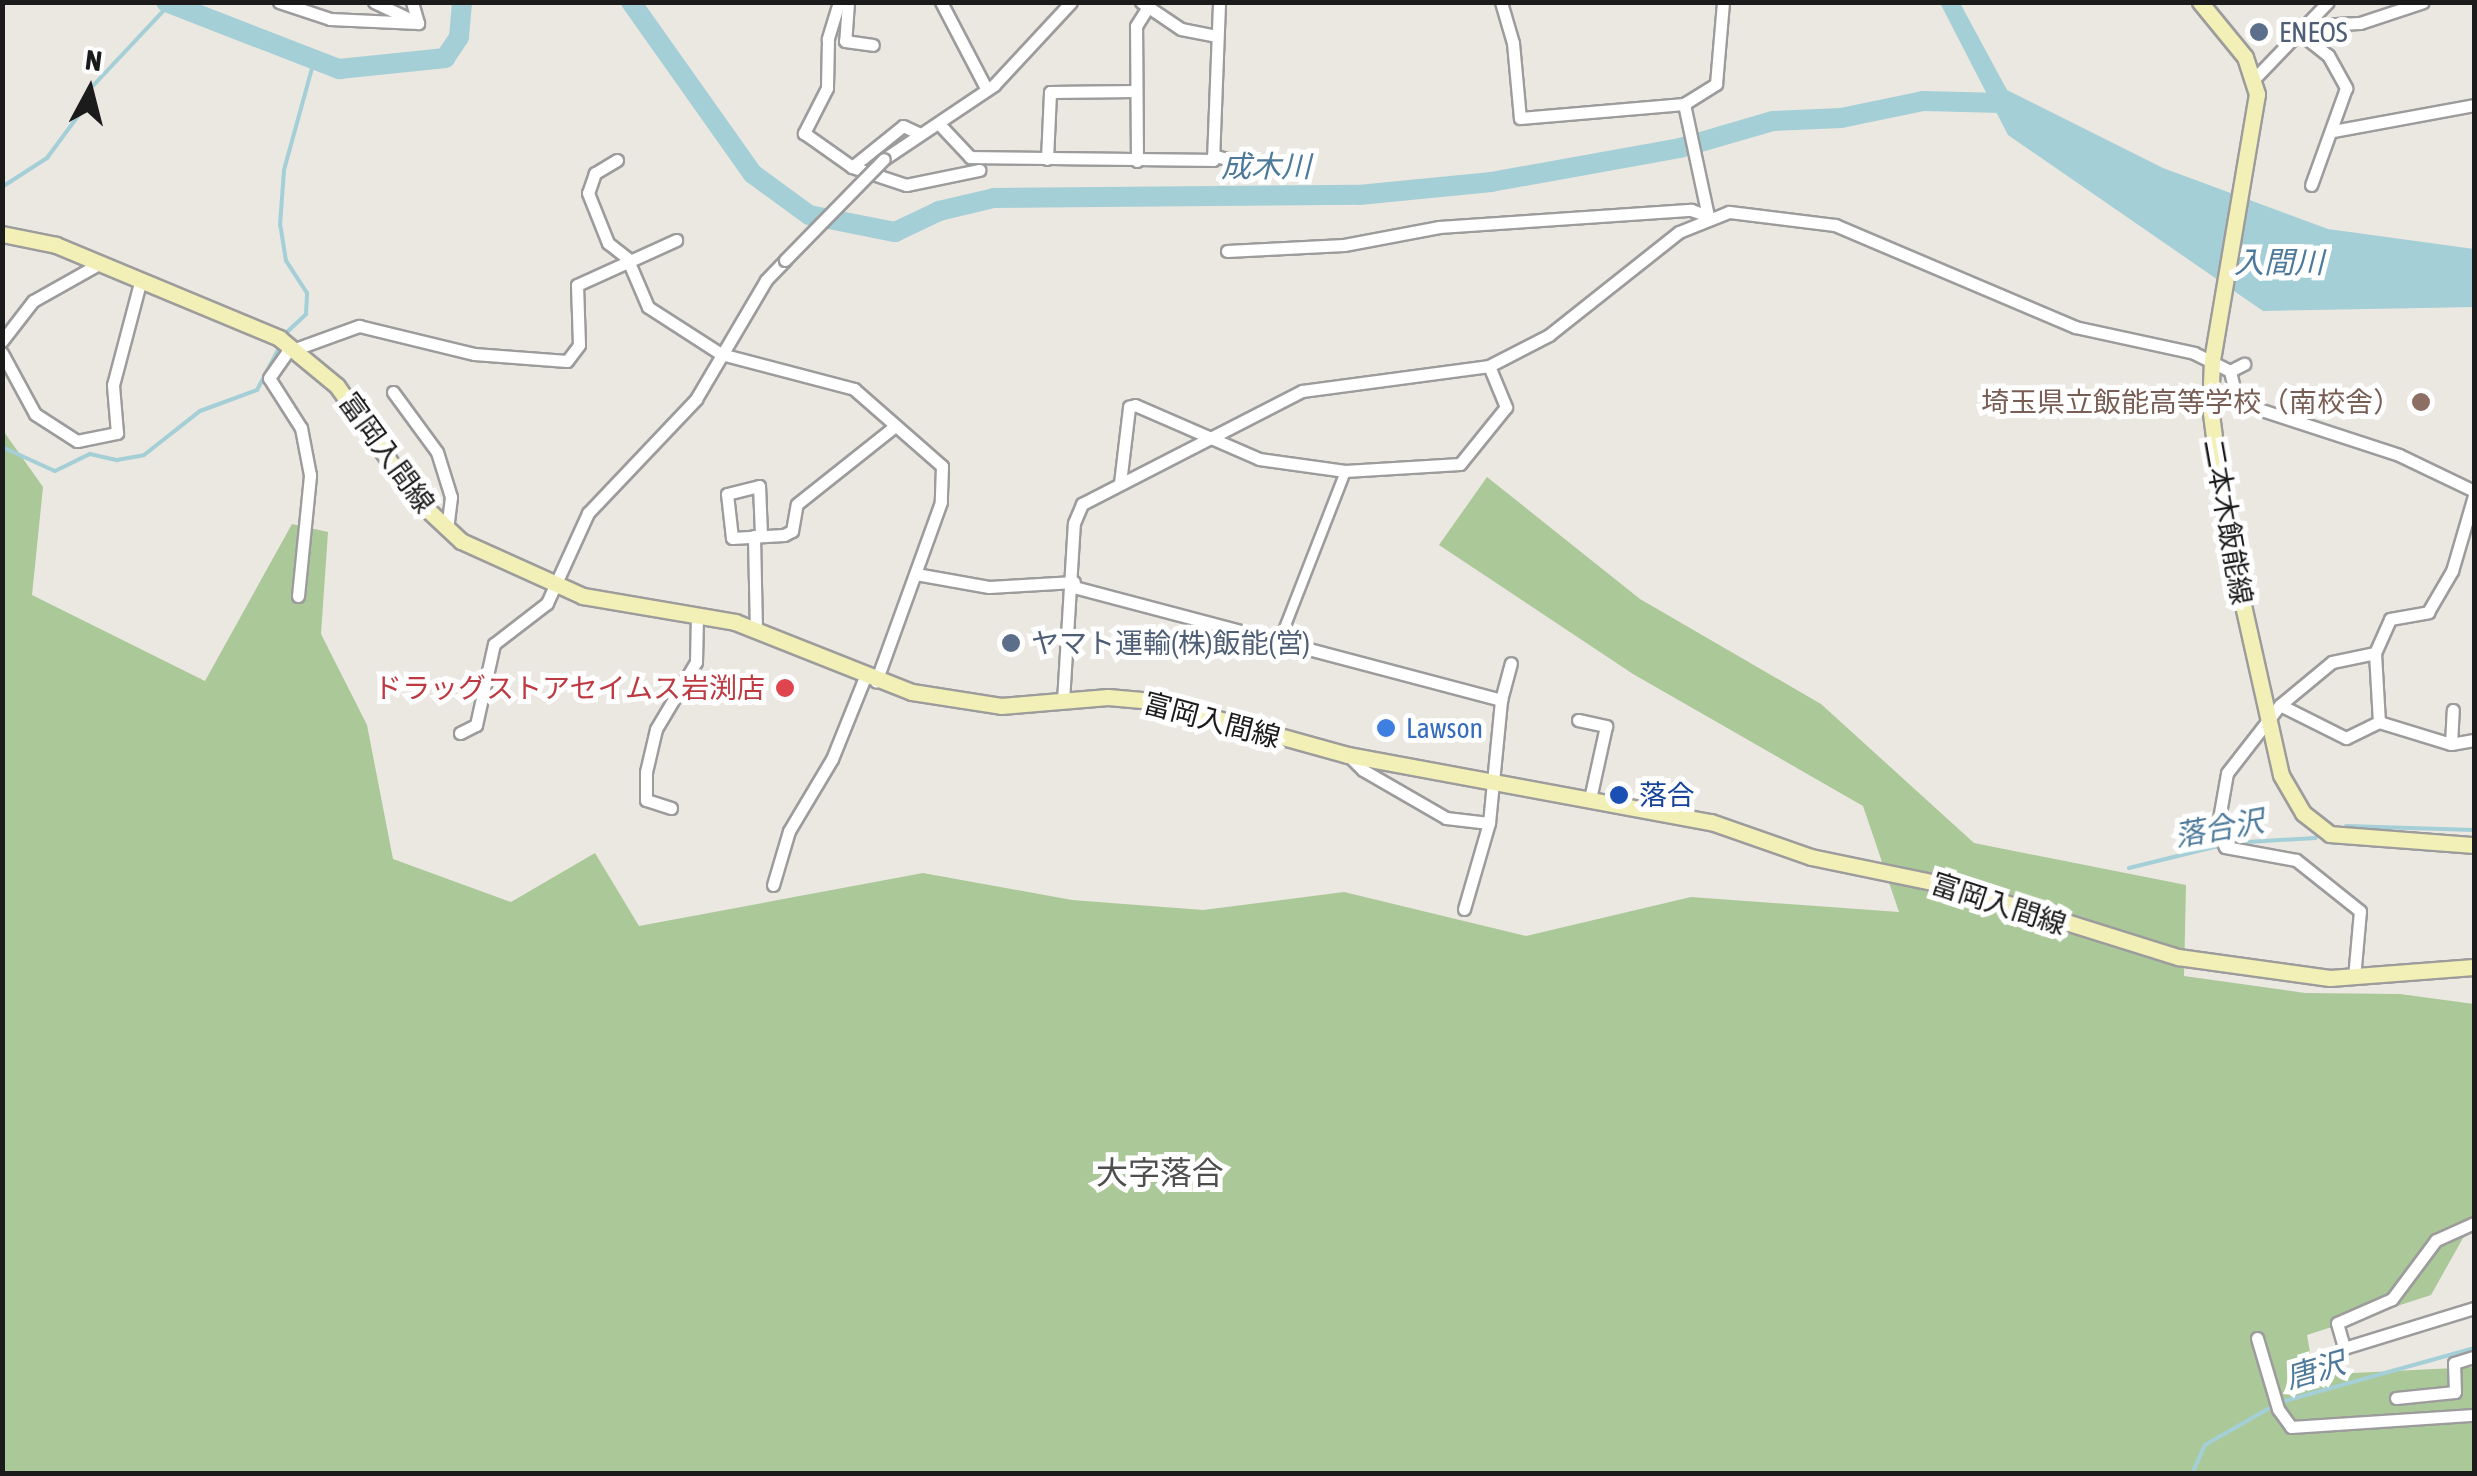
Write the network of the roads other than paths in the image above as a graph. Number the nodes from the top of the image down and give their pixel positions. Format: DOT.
graph roads {
  1 [pos="279,2"];
  2 [pos="374,2"];
  3 [pos="412,2"];
  4 [pos="839,2"];
  5 [pos="848,2"];
  6 [pos="941,2"];
  7 [pos="1071,2"];
  8 [pos="1219,2"];
  9 [pos="1501,2"];
  10 [pos="1723,2"];
  11 [pos="2200,2"];
  12 [pos="2328,2"];
  13 [pos="2423,2"];
  14 [pos="1144,5"];
  15 [pos="418,23"];
  16 [pos="2312,25"];
  17 [pos="2302,35"];
  18 [pos="1217,36"];
  19 [pos="873,46"];
  20 [pos="2255,78"];
  21 [pos="987,90"];
  22 [pos="1136,91"];
  23 [pos="1684,104"];
  24 [pos="2474,105"];
  25 [pos="940,125"];
  26 [pos="2332,131"];
  27 [pos="920,134"];
  28 [pos="1213,155"];
  29 [pos="1047,159"];
  30 [pos="618,160"];
  31 [pos="1137,161"];
  32 [pos="852,167"];
  33 [pos="1256,168"];
  34 [pos="979,170"];
  35 [pos="2311,185"];
  36 [pos="1708,216"];
  37 [pos="2,234"];
  38 [pos="676,240"];
  39 [pos="1227,251"];
  40 [pos="627,258"];
  41 [pos="98,264"];
  42 [pos="140,283"];
  43 [pos="2,342"];
  44 [pos="292,347"];
  45 [pos="2,354"];
  46 [pos="721,354"];
  47 [pos="2213,355"];
  48 [pos="2244,364"];
  49 [pos="1489,366"];
  50 [pos="2230,371"];
  51 [pos="393,392"];
  52 [pos="895,426"];
  53 [pos="1210,436"];
  54 [pos="1345,471"];
  55 [pos="1120,483"];
  56 [pos="2474,493"];
  57 [pos="447,530"];
  58 [pos="758,536"];
  59 [pos="916,574"];
  60 [pos="1074,585"];
  61 [pos="556,586"];
  62 [pos="298,596"];
  63 [pos="696,616"];
  64 [pos="756,629"];
  65 [pos="1278,643"];
  66 [pos="2375,653"];
  67 [pos="1510,663"];
  68 [pos="871,679"];
  69 [pos="1500,700"];
  70 [pos="1063,701"];
  71 [pos="2280,706"];
  72 [pos="2453,710"];
  73 [pos="2268,719"];
  74 [pos="1578,720"];
  75 [pos="2379,722"];
  76 [pos="460,733"];
  77 [pos="2474,740"];
  78 [pos="2452,744"];
  79 [pos="1348,755"];
  80 [pos="1497,781"];
  81 [pos="1590,798"];
  82 [pos="671,808"];
  83 [pos="1489,823"];
  84 [pos="2474,845"];
  85 [pos="772,886"];
  86 [pos="1464,910"];
  87 [pos="2474,967"];
  88 [pos="2354,978"];
  89 [pos="2474,1223"];
  90 [pos="2474,1308"];
  91 [pos="2257,1338"];
  92 [pos="2474,1358"];
  93 [pos="2396,1398"];
  94 [pos="2474,1415"];
  1 -- 15 [label="street"];
  2 -- 15 [label="street"];
  3 -- 15 [label="street"];
  4 -- 32 [label="street"];
  5 -- 19 [label="street"];
  6 -- 21 [label="street"];
  7 -- 21 [label="street"];
  8 -- 18 [label="street"];
  9 -- 23 [label="street"];
  10 -- 23 [label="street"];
  11 -- 20 [label="main road"];
  12 -- 16 [label="street"];
  13 -- 16 [label="street"];
  14 -- 18 [label="street"];
  14 -- 22 [label="street"];
  16 -- 17 [label="street"];
  17 -- 20 [label="street"];
  17 -- 26 [label="street"];
  18 -- 28 [label="street"];
  20 -- 47 [label="main road, 二本木飯能線"];
  21 -- 25 [label="street"];
  22 -- 29 [label="street"];
  22 -- 31 [label="street"];
  23 -- 36 [label="street"];
  24 -- 26 [label="street"];
  25 -- 27 [label="street"];
  25 -- 29 [label="street"];
  26 -- 35 [label="street"];
  27 -- 32 [label="street"];
  27 -- 46 [label="street, bridge"];
  28 -- 31 [label="street"];
  28 -- 33 [label="street"];
  29 -- 31 [label="street"];
  30 -- 40 [label="street"];
  32 -- 34 [label="street"];
  36 -- 39 [label="street"];
  36 -- 47 [label="street"];
  36 -- 49 [label="street"];
  37 -- 41 [label="main road, 富岡入間線"];
  38 -- 40 [label="street"];
  40 -- 44 [label="street"];
  40 -- 46 [label="street"];
  41 -- 42 [label="main road, 富岡入間線"];
  41 -- 43 [label="street"];
  42 -- 44 [label="main road, 富岡入間線"];
  42 -- 45 [label="street"];
  44 -- 57 [label="main road, 富岡入間線"];
  44 -- 62 [label="street"];
  46 -- 52 [label="street"];
  46 -- 61 [label="street"];
  47 -- 50 [label="street"];
  47 -- 73 [label="main road, 二本木飯能線"];
  48 -- 50 [label="street"];
  49 -- 53 [label="street"];
  49 -- 54 [label="street"];
  50 -- 56 [label="street"];
  51 -- 57 [label="street"];
  52 -- 58 [label="street"];
  52 -- 59 [label="street"];
  53 -- 54 [label="street"];
  53 -- 55 [label="street"];
  53 -- 55 [label="street"];
  54 -- 65 [label="street"];
  55 -- 60 [label="street"];
  56 -- 66 [label="street"];
  57 -- 61 [label="main road, 富岡入間線"];
  58 -- 58 [label="street"];
  58 -- 64 [label="street"];
  59 -- 60 [label="street"];
  59 -- 68 [label="street"];
  60 -- 65 [label="street"];
  60 -- 70 [label="street"];
  61 -- 63 [label="main road, 富岡入間線"];
  61 -- 76 [label="street"];
  63 -- 64 [label="main road, 富岡入間線"];
  63 -- 82 [label="street"];
  64 -- 68 [label="main road, 富岡入間線"];
  65 -- 69 [label="street"];
  66 -- 71 [label="street"];
  66 -- 75 [label="street"];
  67 -- 69 [label="street"];
  68 -- 70 [label="main road, 富岡入間線"];
  68 -- 85 [label="street"];
  69 -- 80 [label="street"];
  70 -- 79 [label="main road, 富岡入間線"];
  71 -- 73 [label="street"];
  71 -- 75 [label="street"];
  72 -- 78 [label="street"];
  73 -- 84 [label="main road, 二本木飯能線"];
  73 -- 88 [label="street"];
  74 -- 81 [label="street"];
  75 -- 78 [label="street"];
  77 -- 78 [label="street"];
  79 -- 80 [label="main road, 富岡入間線"];
  79 -- 83 [label="street"];
  80 -- 81 [label="main road, 富岡入間線"];
  80 -- 83 [label="street"];
  81 -- 88 [label="main road, 富岡入間線"];
  83 -- 86 [label="street"];
  87 -- 88 [label="main road, 富岡入間線"];
  89 -- 90 [label="street"];
  91 -- 94 [label="street"];
  92 -- 93 [label="street"];
}
